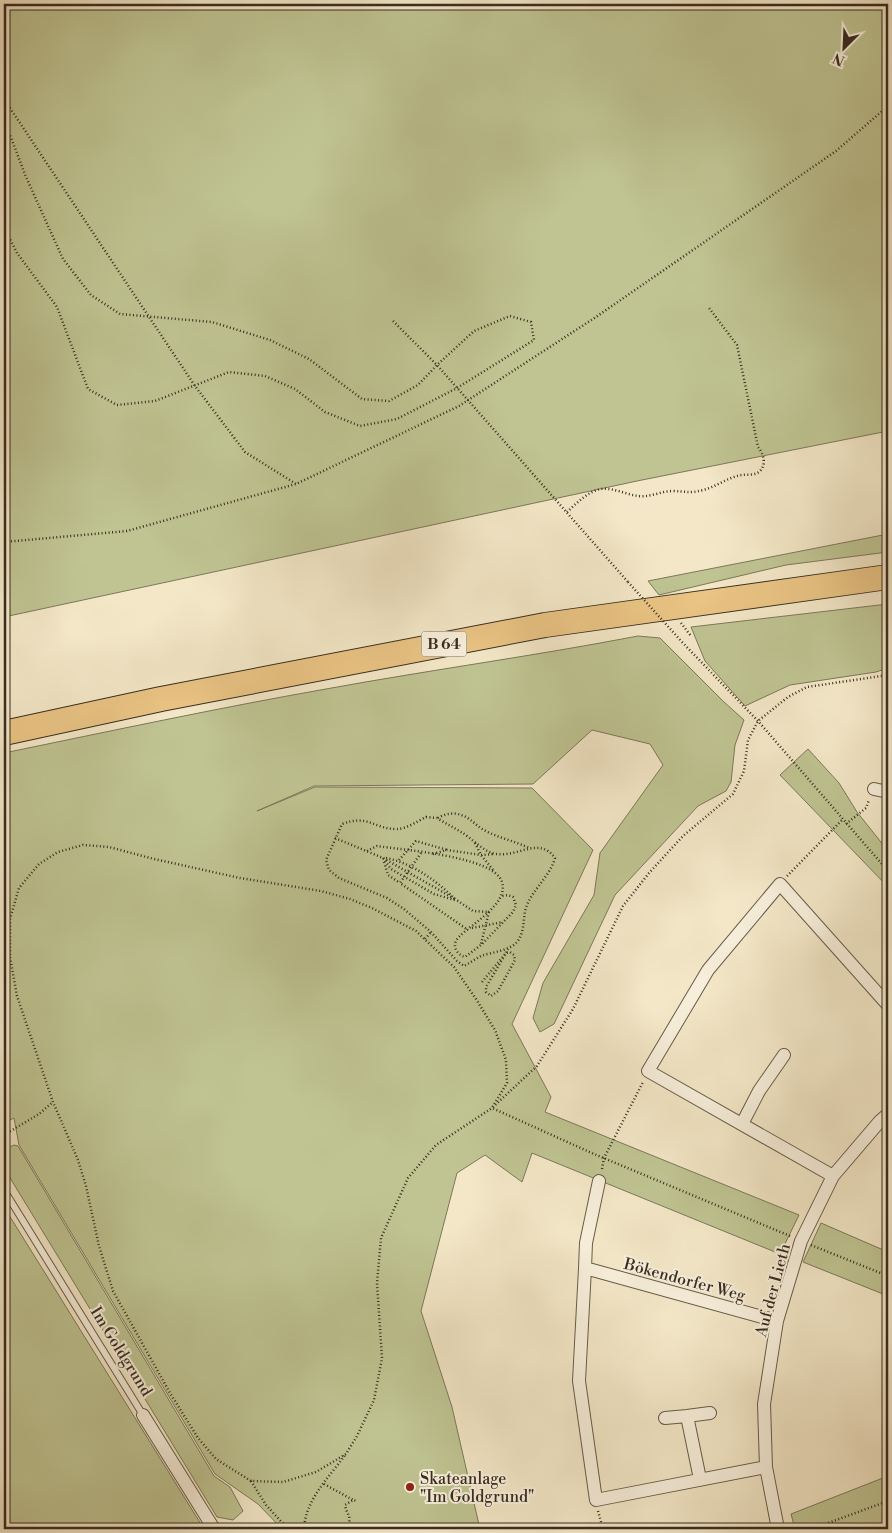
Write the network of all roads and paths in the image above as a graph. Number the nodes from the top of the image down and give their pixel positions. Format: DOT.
graph roads {
  1 [pos="4,99"];
  2 [pos="888,106"];
  3 [pos="4,133"];
  4 [pos="4,227"];
  5 [pos="709,308"];
  6 [pos="148,316"];
  7 [pos="394,321"];
  8 [pos="436,365"];
  9 [pos="195,386"];
  10 [pos="457,388"];
  11 [pos="468,401"];
  12 [pos="296,484"];
  13 [pos="567,512"];
  14 [pos="4,542"];
  15 [pos="888,577"];
  16 [pos="680,622"];
  17 [pos="692,636"];
  18 [pos="888,675"];
  19 [pos="758,722"];
  20 [pos="4,733"];
  21 [pos="874,789"];
  22 [pos="888,792"];
  23 [pos="437,818"];
  24 [pos="842,820"];
  25 [pos="846,824"];
  26 [pos="336,838"];
  27 [pos="475,842"];
  28 [pos="529,848"];
  29 [pos="447,850"];
  30 [pos="367,851"];
  31 [pos="406,851"];
  32 [pos="421,853"];
  33 [pos="432,854"];
  34 [pos="495,854"];
  35 [pos="481,855"];
  36 [pos="383,858"];
  37 [pos="398,861"];
  38 [pos="395,865"];
  39 [pos="411,868"];
  40 [pos="391,870"];
  41 [pos="888,871"];
  42 [pos="408,872"];
  43 [pos="495,872"];
  44 [pos="404,877"];
  45 [pos="400,883"];
  46 [pos="780,884"];
  47 [pos="502,896"];
  48 [pos="458,901"];
  49 [pos="489,912"];
  50 [pos="503,922"];
  51 [pos="486,924"];
  52 [pos="469,929"];
  53 [pos="431,932"];
  54 [pos="425,940"];
  55 [pos="481,944"];
  56 [pos="508,949"];
  57 [pos="506,953"];
  58 [pos="482,982"];
  59 [pos="888,1005"];
  60 [pos="784,1055"];
  61 [pos="648,1071"];
  62 [pos="53,1102"];
  63 [pos="492,1108"];
  64 [pos="888,1114"];
  65 [pos="742,1124"];
  66 [pos="4,1135"];
  67 [pos="604,1158"];
  68 [pos="833,1176"];
  69 [pos="599,1181"];
  70 [pos="4,1190"];
  71 [pos="802,1241"];
  72 [pos="585,1268"];
  73 [pos="888,1276"];
  74 [pos="777,1322"];
  75 [pos="710,1413"];
  76 [pos="143,1415"];
  77 [pos="687,1416"];
  78 [pos="665,1418"];
  79 [pos="346,1454"];
  80 [pos="766,1467"];
  81 [pos="700,1479"];
  82 [pos="251,1481"];
  83 [pos="324,1484"];
  84 [pos="596,1500"];
  85 [pos="888,1501"];
  86 [pos="214,1529"];
  87 [pos="288,1529"];
  88 [pos="304,1529"];
  89 [pos="328,1529"];
  90 [pos="602,1529"];
  91 [pos="778,1529"];
  92 [pos="812,1529"];
  1 -- 6 [label="path"];
  2 -- 11 [label="path"];
  3 -- 6 [label="path"];
  4 -- 9 [label="path"];
  5 -- 13 [label="path"];
  6 -- 8 [label="path"];
  6 -- 9 [label="path"];
  7 -- 8 [label="path"];
  8 -- 10 [label="path"];
  8 -- 10 [label="path"];
  9 -- 10 [label="path"];
  9 -- 12 [label="path"];
  10 -- 11 [label="path"];
  11 -- 12 [label="path"];
  11 -- 13 [label="path"];
  12 -- 14 [label="path"];
  13 -- 19 [label="path, bridge"];
  15 -- 20 [label="highway, B 64"];
  16 -- 17 [label="path"];
  18 -- 19 [label="path"];
  19 -- 24 [label="path"];
  19 -- 63 [label="path"];
  21 -- 22 [label="street"];
  21 -- 25 [label="path"];
  23 -- 26 [label="path"];
  23 -- 27 [label="path"];
  23 -- 28 [label="path"];
  24 -- 25 [label="path"];
  24 -- 46 [label="path"];
  25 -- 41 [label="path"];
  26 -- 30 [label="path"];
  26 -- 53 [label="path"];
  27 -- 34 [label="path"];
  27 -- 35 [label="path"];
  28 -- 34 [label="path"];
  28 -- 56 [label="path"];
  29 -- 31 [label="path"];
  29 -- 33 [label="path"];
  29 -- 35 [label="path"];
  30 -- 31 [label="path"];
  30 -- 36 [label="path"];
  31 -- 32 [label="path"];
  31 -- 37 [label="path"];
  32 -- 33 [label="path"];
  32 -- 39 [label="path"];
  33 -- 43 [label="path"];
  34 -- 35 [label="path"];
  35 -- 43 [label="path"];
  36 -- 37 [label="path"];
  36 -- 38 [label="path"];
  36 -- 40 [label="path"];
  36 -- 45 [label="path"];
  37 -- 38 [label="path"];
  37 -- 39 [label="path"];
  38 -- 40 [label="path"];
  38 -- 42 [label="path"];
  39 -- 42 [label="path"];
  39 -- 48 [label="path"];
  40 -- 44 [label="path"];
  42 -- 44 [label="path"];
  42 -- 48 [label="path"];
  43 -- 47 [label="path"];
  44 -- 45 [label="path"];
  44 -- 48 [label="path"];
  45 -- 52 [label="path"];
  46 -- 59 [label="street"];
  46 -- 61 [label="street"];
  47 -- 49 [label="path"];
  47 -- 50 [label="path"];
  48 -- 49 [label="path"];
  49 -- 51 [label="path"];
  49 -- 52 [label="path"];
  50 -- 51 [label="path"];
  50 -- 55 [label="path"];
  51 -- 52 [label="path"];
  51 -- 55 [label="path"];
  52 -- 55 [label="path"];
  53 -- 54 [label="path"];
  53 -- 56 [label="path"];
  54 -- 62 [label="path"];
  54 -- 63 [label="path"];
  56 -- 57 [label="path"];
  57 -- 57 [label="path"];
  57 -- 58 [label="path"];
  60 -- 65 [label="street"];
  61 -- 65 [label="street"];
  61 -- 67 [label="path"];
  62 -- 66 [label="path"];
  62 -- 82 [label="path"];
  63 -- 67 [label="path"];
  63 -- 79 [label="path"];
  64 -- 68 [label="street, Auf der Lieth"];
  65 -- 68 [label="street"];
  67 -- 69 [label="path"];
  67 -- 71 [label="path"];
  68 -- 71 [label="street, Auf der Lieth"];
  69 -- 72 [label="street"];
  70 -- 76 [label="lane, Im Goldgrund"];
  71 -- 73 [label="path"];
  71 -- 74 [label="street, Auf der Lieth"];
  72 -- 74 [label="street, Bökendorfer Weg"];
  72 -- 84 [label="street"];
  74 -- 80 [label="street, Auf der Lieth"];
  75 -- 77 [label="street"];
  76 -- 86 [label="street, Im Goldgrund"];
  77 -- 78 [label="street"];
  77 -- 81 [label="street"];
  79 -- 82 [label="path"];
  79 -- 83 [label="path"];
  80 -- 81 [label="street"];
  80 -- 91 [label="street, Auf der Lieth"];
  81 -- 84 [label="street"];
  82 -- 87 [label="path"];
  83 -- 88 [label="path"];
  83 -- 89 [label="path"];
  84 -- 90 [label="path"];
  85 -- 92 [label="path"];
}
